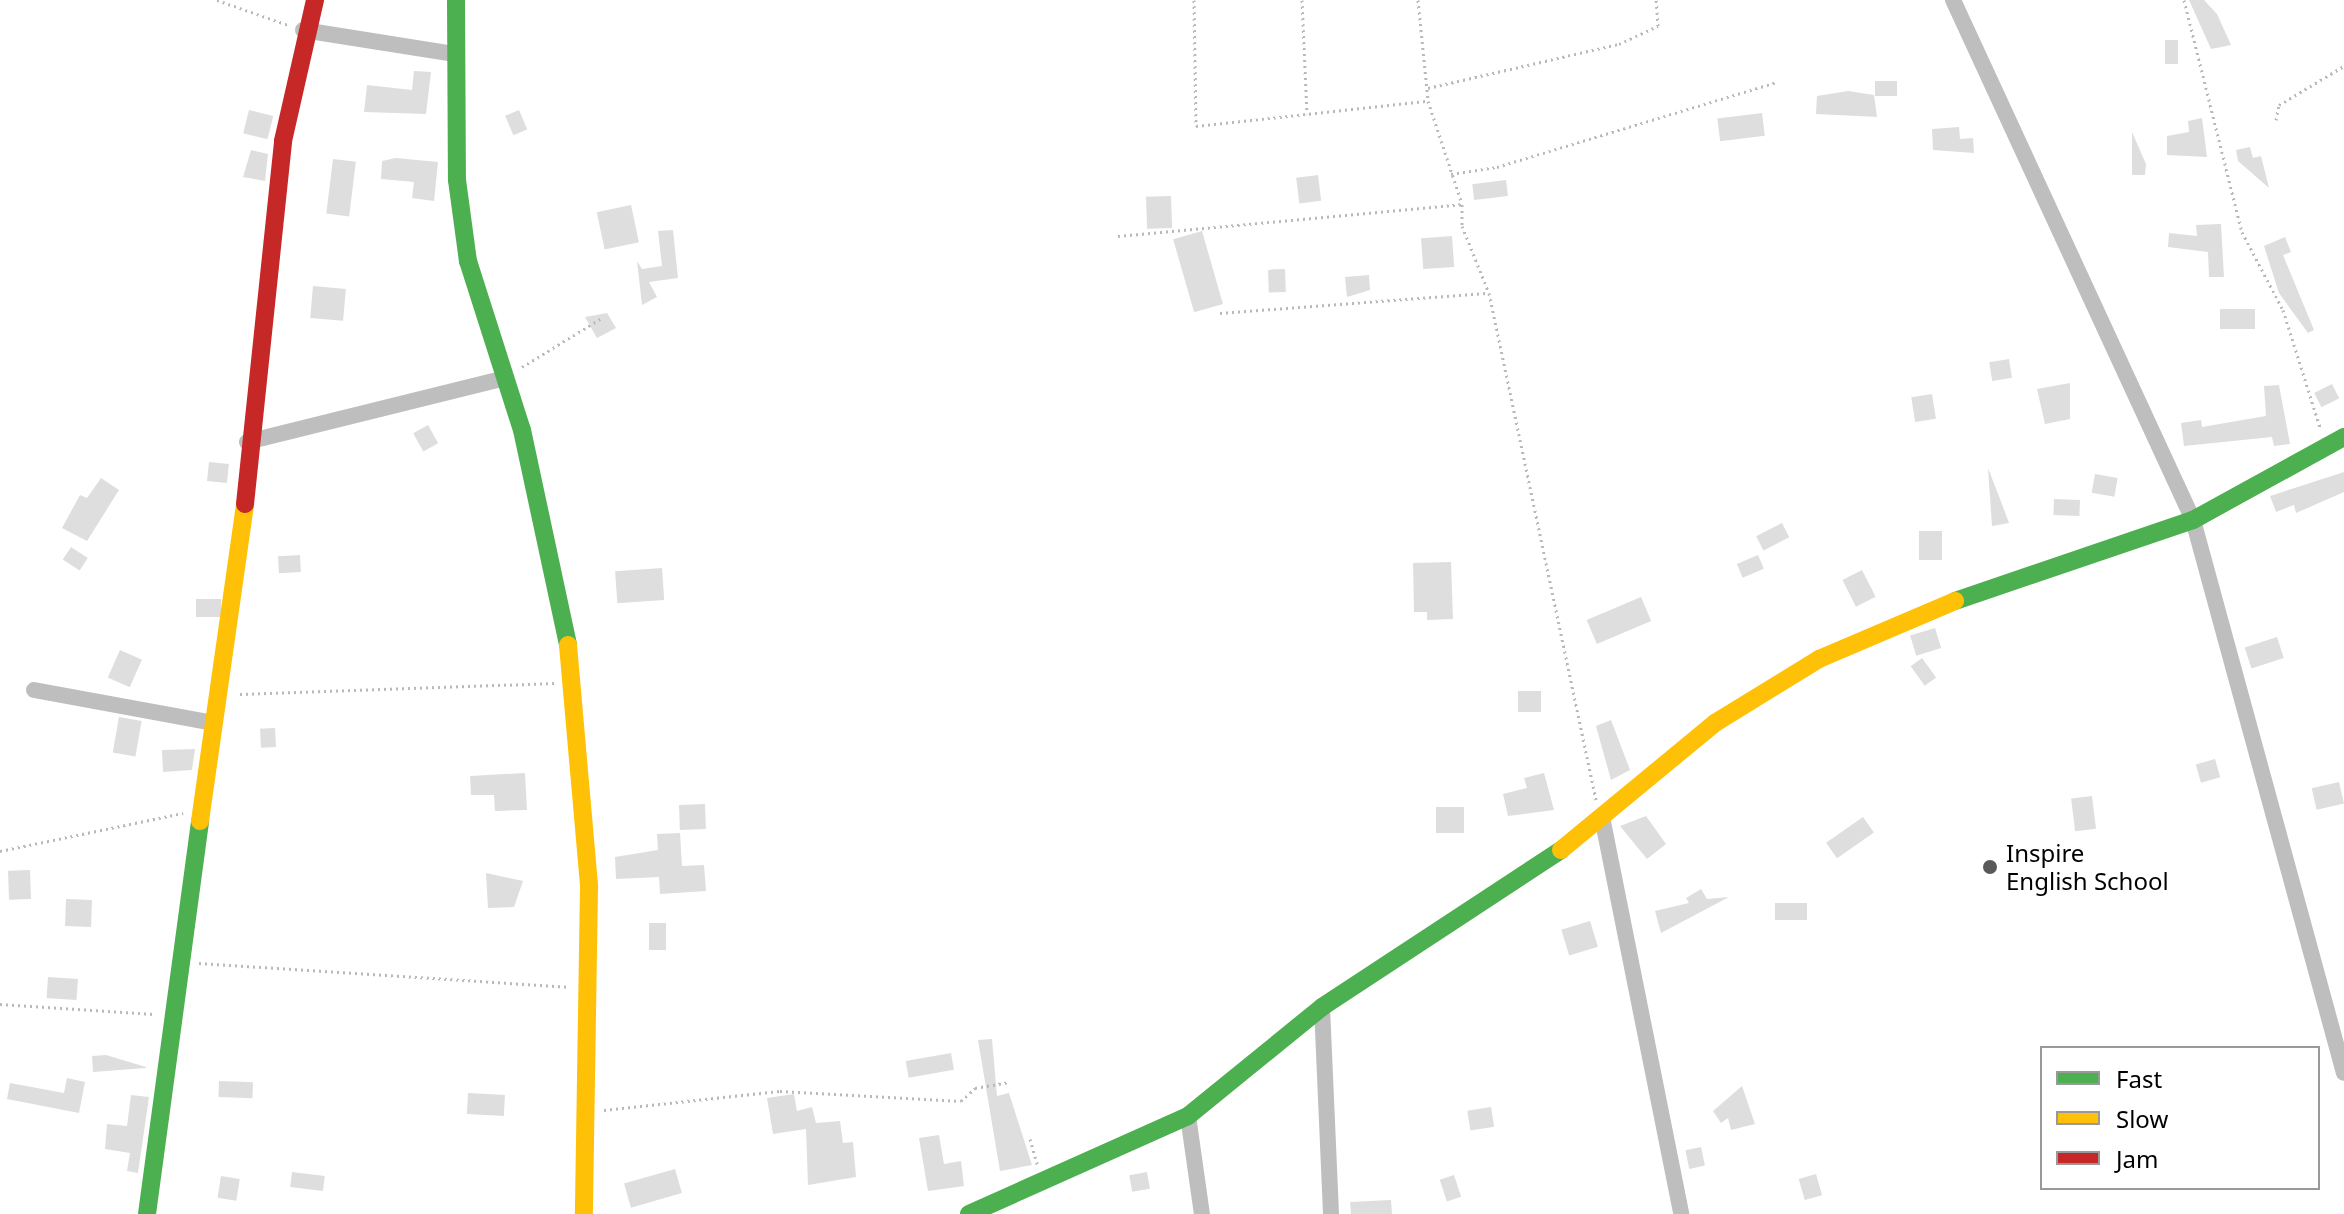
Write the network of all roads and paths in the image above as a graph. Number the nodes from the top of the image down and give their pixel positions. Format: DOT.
graph roads {
  1 [pos="217,0"];
  2 [pos="315,0"];
  3 [pos="456,0"];
  4 [pos="1194,0"];
  5 [pos="1302,0"];
  6 [pos="1418,0"];
  7 [pos="1656,0"];
  8 [pos="1953,0"];
  9 [pos="2184,0"];
  10 [pos="303,30"];
  11 [pos="455,54"];
  12 [pos="2344,66"];
  13 [pos="1777,82"];
  14 [pos="1428,88"];
  15 [pos="1428,101"];
  16 [pos="1307,114"];
  17 [pos="2276,120"];
  18 [pos="1451,174"];
  19 [pos="1462,204"];
  20 [pos="1118,236"];
  21 [pos="1489,293"];
  22 [pos="1220,313"];
  23 [pos="600,319"];
  24 [pos="502,379"];
  25 [pos="2344,437"];
  26 [pos="247,442"];
  27 [pos="2328,449"];
  28 [pos="2193,520"];
  29 [pos="576,682"];
  30 [pos="34,690"];
  31 [pos="219,695"];
  32 [pos="213,723"];
  33 [pos="202,809"];
  34 [pos="1603,822"];
  35 [pos="0,851"];
  36 [pos="183,962"];
  37 [pos="589,989"];
  38 [pos="0,1004"];
  39 [pos="1322,1007"];
  40 [pos="177,1014"];
  41 [pos="2344,1073"];
  42 [pos="1009,1082"];
  43 [pos="585,1112"];
  44 [pos="1188,1116"];
  45 [pos="993,1209"];
  46 [pos="147,1214"];
  47 [pos="584,1214"];
  48 [pos="969,1214"];
  49 [pos="1202,1214"];
  50 [pos="1331,1214"];
  51 [pos="1681,1214"];
  1 -- 10 [label="path"];
  2 -- 10 [label="street"];
  3 -- 11 [label="street"];
  4 -- 16 [label="path"];
  5 -- 16 [label="path"];
  6 -- 14 [label="path"];
  7 -- 14 [label="path"];
  8 -- 28 [label="street"];
  9 -- 27 [label="path"];
  10 -- 11 [label="street"];
  10 -- 26 [label="street"];
  11 -- 24 [label="street"];
  12 -- 17 [label="path"];
  13 -- 18 [label="path"];
  14 -- 15 [label="path"];
  15 -- 16 [label="path"];
  15 -- 18 [label="path"];
  18 -- 19 [label="path"];
  19 -- 20 [label="path"];
  19 -- 21 [label="path"];
  21 -- 22 [label="path"];
  21 -- 34 [label="path"];
  23 -- 24 [label="path"];
  24 -- 26 [label="street"];
  24 -- 29 [label="street"];
  25 -- 27 [label="street"];
  26 -- 31 [label="street"];
  27 -- 28 [label="street"];
  28 -- 34 [label="street"];
  28 -- 41 [label="street"];
  29 -- 31 [label="path"];
  29 -- 37 [label="street"];
  30 -- 32 [label="street"];
  31 -- 32 [label="street"];
  32 -- 33 [label="street"];
  33 -- 35 [label="path"];
  33 -- 36 [label="street"];
  34 -- 39 [label="street"];
  34 -- 51 [label="street"];
  36 -- 37 [label="path"];
  36 -- 40 [label="street"];
  37 -- 43 [label="street"];
  38 -- 40 [label="path"];
  39 -- 44 [label="street"];
  39 -- 50 [label="street"];
  40 -- 46 [label="street"];
  42 -- 43 [label="path"];
  43 -- 47 [label="street"];
  44 -- 45 [label="street"];
  44 -- 49 [label="street"];
  45 -- 48 [label="street"];
}
